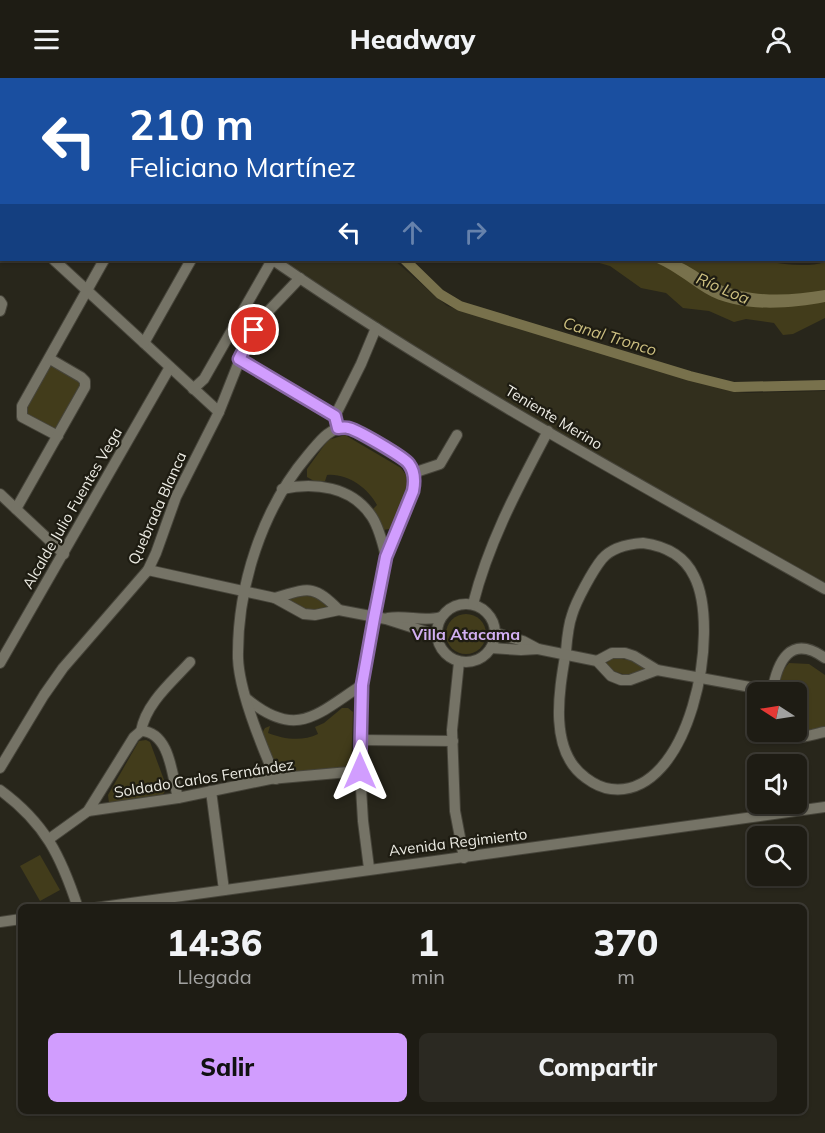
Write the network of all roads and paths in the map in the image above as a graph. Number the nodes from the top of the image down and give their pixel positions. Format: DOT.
graph roads {
  1 [pos="55,261"];
  2 [pos="103,261"];
  3 [pos="190,261"];
  4 [pos="271,261"];
  5 [pos="274,261"];
  6 [pos="300,278"];
  7 [pos="87,290"];
  8 [pos="0,301"];
  9 [pos="0,311"];
  10 [pos="376,328"];
  11 [pos="144,344"];
  12 [pos="50,359"];
  13 [pos="239,359"];
  14 [pos="170,367"];
  15 [pos="193,389"];
  16 [pos="219,411"];
  17 [pos="335,416"];
  18 [pos="338,428"];
  19 [pos="548,430"];
  20 [pos="457,435"];
  21 [pos="58,436"];
  22 [pos="413,473"];
  23 [pos="282,489"];
  24 [pos="0,494"];
  25 [pos="16,509"];
  26 [pos="64,554"];
  27 [pos="386,557"];
  28 [pos="148,570"];
  29 [pos="825,589"];
  30 [pos="245,592"];
  31 [pos="275,598"];
  32 [pos="473,604"];
  33 [pos="339,610"];
  34 [pos="441,617"];
  35 [pos="374,618"];
  36 [pos="386,619"];
  37 [pos="496,633"];
  38 [pos="436,635"];
  39 [pos="491,648"];
  40 [pos="538,649"];
  41 [pos="565,654"];
  42 [pos="825,658"];
  43 [pos="597,661"];
  44 [pos="190,662"];
  45 [pos="459,662"];
  46 [pos="0,663"];
  47 [pos="657,670"];
  48 [pos="700,679"];
  49 [pos="775,682"];
  50 [pos="362,685"];
  51 [pos="747,686"];
  52 [pos="245,698"];
  53 [pos="141,731"];
  54 [pos="825,732"];
  55 [pos="807,735"];
  56 [pos="360,740"];
  57 [pos="453,741"];
  58 [pos="0,768"];
  59 [pos="360,771"];
  60 [pos="276,779"];
  61 [pos="0,790"];
  62 [pos="211,791"];
  63 [pos="178,798"];
  64 [pos="825,807"];
  65 [pos="88,811"];
  66 [pos="49,839"];
  67 [pos="464,858"];
  68 [pos="369,868"];
  69 [pos="224,890"];
  70 [pos="77,904"];
  71 [pos="124,904"];
  72 [pos="18,919"];
  73 [pos="0,922"];
  1 -- 7 [label="street"];
  2 -- 7 [label="street"];
  3 -- 11 [label="street"];
  4 -- 15 [label="street"];
  5 -- 6 [label="street, Teniente Merino"];
  6 -- 10 [label="street, Teniente Merino"];
  6 -- 13 [label="street, Quebrada Blanca"];
  7 -- 11 [label="street"];
  7 -- 12 [label="street"];
  8 -- 9 [label="street"];
  10 -- 17 [label="street"];
  10 -- 19 [label="street, Teniente Merino"];
  11 -- 14 [label="street"];
  12 -- 21 [label="street"];
  12 -- 21 [label="street"];
  13 -- 16 [label="street, Quebrada Blanca"];
  13 -- 17 [label="street"];
  14 -- 15 [label="street"];
  14 -- 26 [label="street, Alcalde Julio Fuentes Vega"];
  15 -- 16 [label="street"];
  16 -- 28 [label="street, Quebrada Blanca"];
  17 -- 18 [label="street"];
  18 -- 22 [label="street"];
  18 -- 23 [label="street"];
  19 -- 29 [label="street, Teniente Merino"];
  19 -- 32 [label="street"];
  20 -- 22 [label="street"];
  21 -- 25 [label="street"];
  22 -- 27 [label="street"];
  23 -- 27 [label="street"];
  23 -- 30 [label="street"];
  24 -- 25 [label="street"];
  25 -- 26 [label="street"];
  26 -- 46 [label="street, Alcalde Julio Fuentes Vega"];
  27 -- 35 [label="street"];
  28 -- 30 [label="street"];
  28 -- 58 [label="street, Quebrada Blanca"];
  30 -- 31 [label="street"];
  30 -- 52 [label="street"];
  31 -- 33 [label="street"];
  31 -- 33 [label="street"];
  32 -- 34 [label="street"];
  32 -- 37 [label="street"];
  33 -- 35 [label="street"];
  34 -- 36 [label="street"];
  34 -- 38 [label="street"];
  35 -- 36 [label="street"];
  35 -- 50 [label="street"];
  36 -- 38 [label="street"];
  37 -- 39 [label="street"];
  37 -- 40 [label="street"];
  38 -- 45 [label="street"];
  39 -- 40 [label="street"];
  39 -- 45 [label="street"];
  40 -- 41 [label="street"];
  41 -- 43 [label="street"];
  41 -- 48 [label="street"];
  41 -- 48 [label="street"];
  42 -- 49 [label="street"];
  43 -- 47 [label="street"];
  43 -- 47 [label="street"];
  44 -- 53 [label="street"];
  45 -- 57 [label="street"];
  47 -- 48 [label="street"];
  48 -- 51 [label="street"];
  50 -- 52 [label="street"];
  50 -- 56 [label="street"];
  52 -- 60 [label="street"];
  53 -- 63 [label="street"];
  53 -- 65 [label="street"];
  54 -- 55 [label="street"];
  56 -- 57 [label="street"];
  56 -- 59 [label="street"];
  57 -- 67 [label="street"];
  59 -- 60 [label="street, Soldado Carlos Fernández"];
  59 -- 68 [label="street"];
  60 -- 62 [label="street, Soldado Carlos Fernández"];
  61 -- 66 [label="street"];
  62 -- 63 [label="street, Soldado Carlos Fernández"];
  62 -- 69 [label="street"];
  63 -- 65 [label="street, Soldado Carlos Fernández"];
  64 -- 67 [label="street, Avenida Regimiento"];
  65 -- 66 [label="street"];
  66 -- 70 [label="street"];
  67 -- 68 [label="street, Avenida Regimiento"];
  68 -- 69 [label="street, Avenida Regimiento"];
  69 -- 71 [label="street, Avenida Regimiento"];
  72 -- 73 [label="street"];
}
